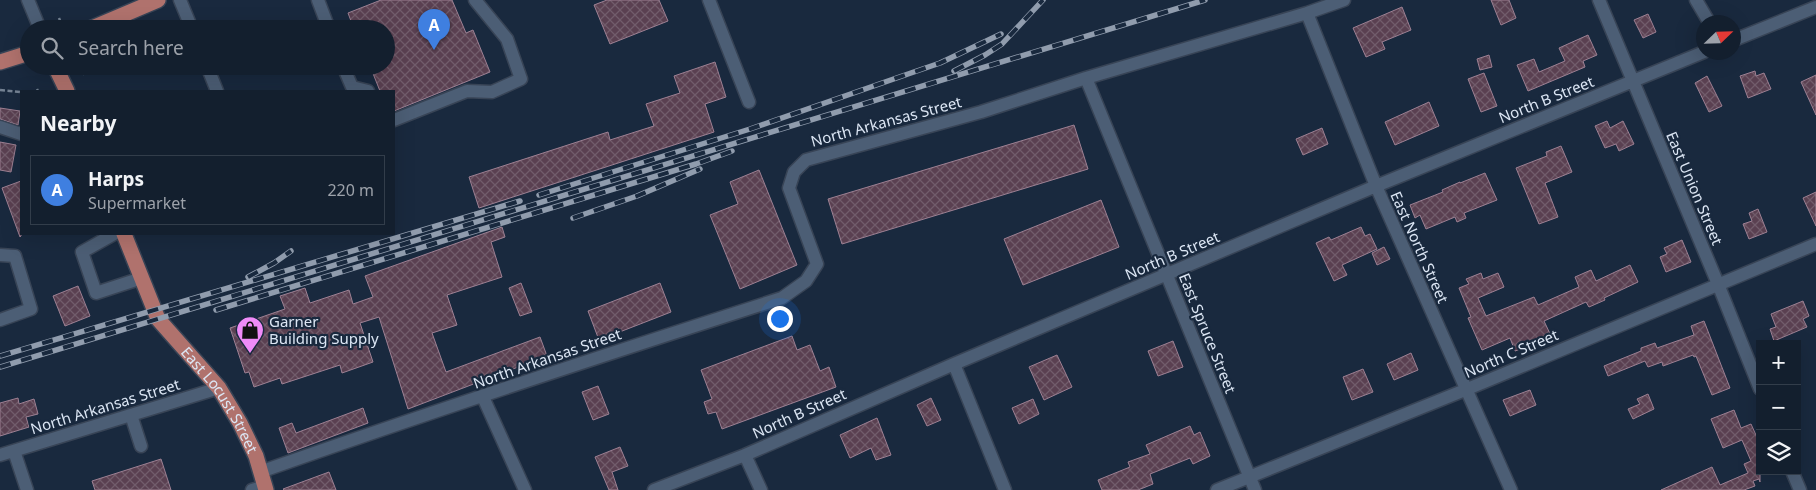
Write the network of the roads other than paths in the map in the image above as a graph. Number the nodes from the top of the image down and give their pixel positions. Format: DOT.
graph roads {
  1 [pos="28,0"];
  2 [pos="158,0"];
  3 [pos="180,0"];
  4 [pos="318,0"];
  5 [pos="475,0"];
  6 [pos="709,0"];
  7 [pos="1344,0"];
  8 [pos="1599,0"];
  9 [pos="1696,0"];
  10 [pos="137,4"];
  11 [pos="1816,7"];
  12 [pos="1307,13"];
  13 [pos="1706,15"];
  14 [pos="36,20"];
  15 [pos="107,20"];
  16 [pos="188,20"];
  17 [pos="326,20"];
  18 [pos="1741,37"];
  19 [pos="1696,55"];
  20 [pos="20,56"];
  21 [pos="0,62"];
  22 [pos="59,75"];
  23 [pos="211,75"];
  24 [pos="347,75"];
  25 [pos="1086,78"];
  26 [pos="1633,81"];
  27 [pos="66,90"];
  28 [pos="217,90"];
  29 [pos="364,90"];
  30 [pos="749,102"];
  31 [pos="395,120"];
  32 [pos="0,127"];
  33 [pos="20,134"];
  34 [pos="1376,186"];
  35 [pos="112,235"];
  36 [pos="124,235"];
  37 [pos="1816,244"];
  38 [pos="0,255"];
  39 [pos="1166,275"];
  40 [pos="142,278"];
  41 [pos="1718,284"];
  42 [pos="0,320"];
  43 [pos="954,364"];
  44 [pos="1758,385"];
  45 [pos="219,388"];
  46 [pos="1465,390"];
  47 [pos="484,397"];
  48 [pos="131,415"];
  49 [pos="141,446"];
  50 [pos="14,451"];
  51 [pos="0,455"];
  52 [pos="745,455"];
  53 [pos="1794,475"];
  54 [pos="1250,477"];
  55 [pos="261,485"];
  56 [pos="27,490"];
  57 [pos="524,490"];
  58 [pos="654,490"];
  59 [pos="761,490"];
  60 [pos="1005,490"];
  61 [pos="1217,490"];
  62 [pos="1255,490"];
  63 [pos="1511,490"];
  64 [pos="1800,490"];
  1 -- 14 [label="street"];
  2 -- 10 [label="main road"];
  3 -- 16 [label="street"];
  4 -- 17 [label="street"];
  5 -- 31 [label="street"];
  6 -- 30 [label="street"];
  7 -- 12 [label="street, North Arkansas Street"];
  8 -- 26 [label="street, East Union Street"];
  9 -- 13 [label="street"];
  10 -- 15 [label="main road"];
  11 -- 18 [label="street"];
  12 -- 25 [label="street, North Arkansas Street"];
  12 -- 34 [label="street, East North Street"];
  19 -- 26 [label="street, North B Street"];
  20 -- 21 [label="main road"];
  22 -- 27 [label="main road"];
  23 -- 28 [label="street"];
  24 -- 29 [label="street"];
  25 -- 39 [label="street, East Spruce Street"];
  25 -- 47 [label="street, North Arkansas Street"];
  26 -- 34 [label="street, North B Street"];
  26 -- 41 [label="street, East Union Street"];
  32 -- 33 [label="street"];
  34 -- 39 [label="street, North B Street"];
  34 -- 46 [label="street, East North Street"];
  35 -- 40 [label="street"];
  36 -- 40 [label="main road"];
  37 -- 41 [label="street, North C Street"];
  38 -- 42 [label="street"];
  39 -- 43 [label="street, North B Street"];
  39 -- 54 [label="street, East Spruce Street"];
  40 -- 45 [label="main road, East Locust Street"];
  41 -- 44 [label="street, East Union Street"];
  41 -- 46 [label="street, North C Street"];
  43 -- 52 [label="street, North B Street"];
  43 -- 60 [label="street"];
  45 -- 48 [label="street, North Arkansas Street"];
  45 -- 55 [label="main road, East Locust Street"];
  46 -- 54 [label="street, North C Street"];
  46 -- 63 [label="street, East North Street"];
  47 -- 55 [label="street, North Arkansas Street"];
  47 -- 57 [label="street"];
  48 -- 49 [label="street"];
  48 -- 50 [label="street, North Arkansas Street"];
  50 -- 51 [label="street, North Arkansas Street"];
  50 -- 56 [label="street"];
  52 -- 58 [label="street, North B Street"];
  52 -- 59 [label="street"];
  53 -- 64 [label="street"];
  54 -- 61 [label="street, North C Street"];
  54 -- 62 [label="street, East Spruce Street"];
}
